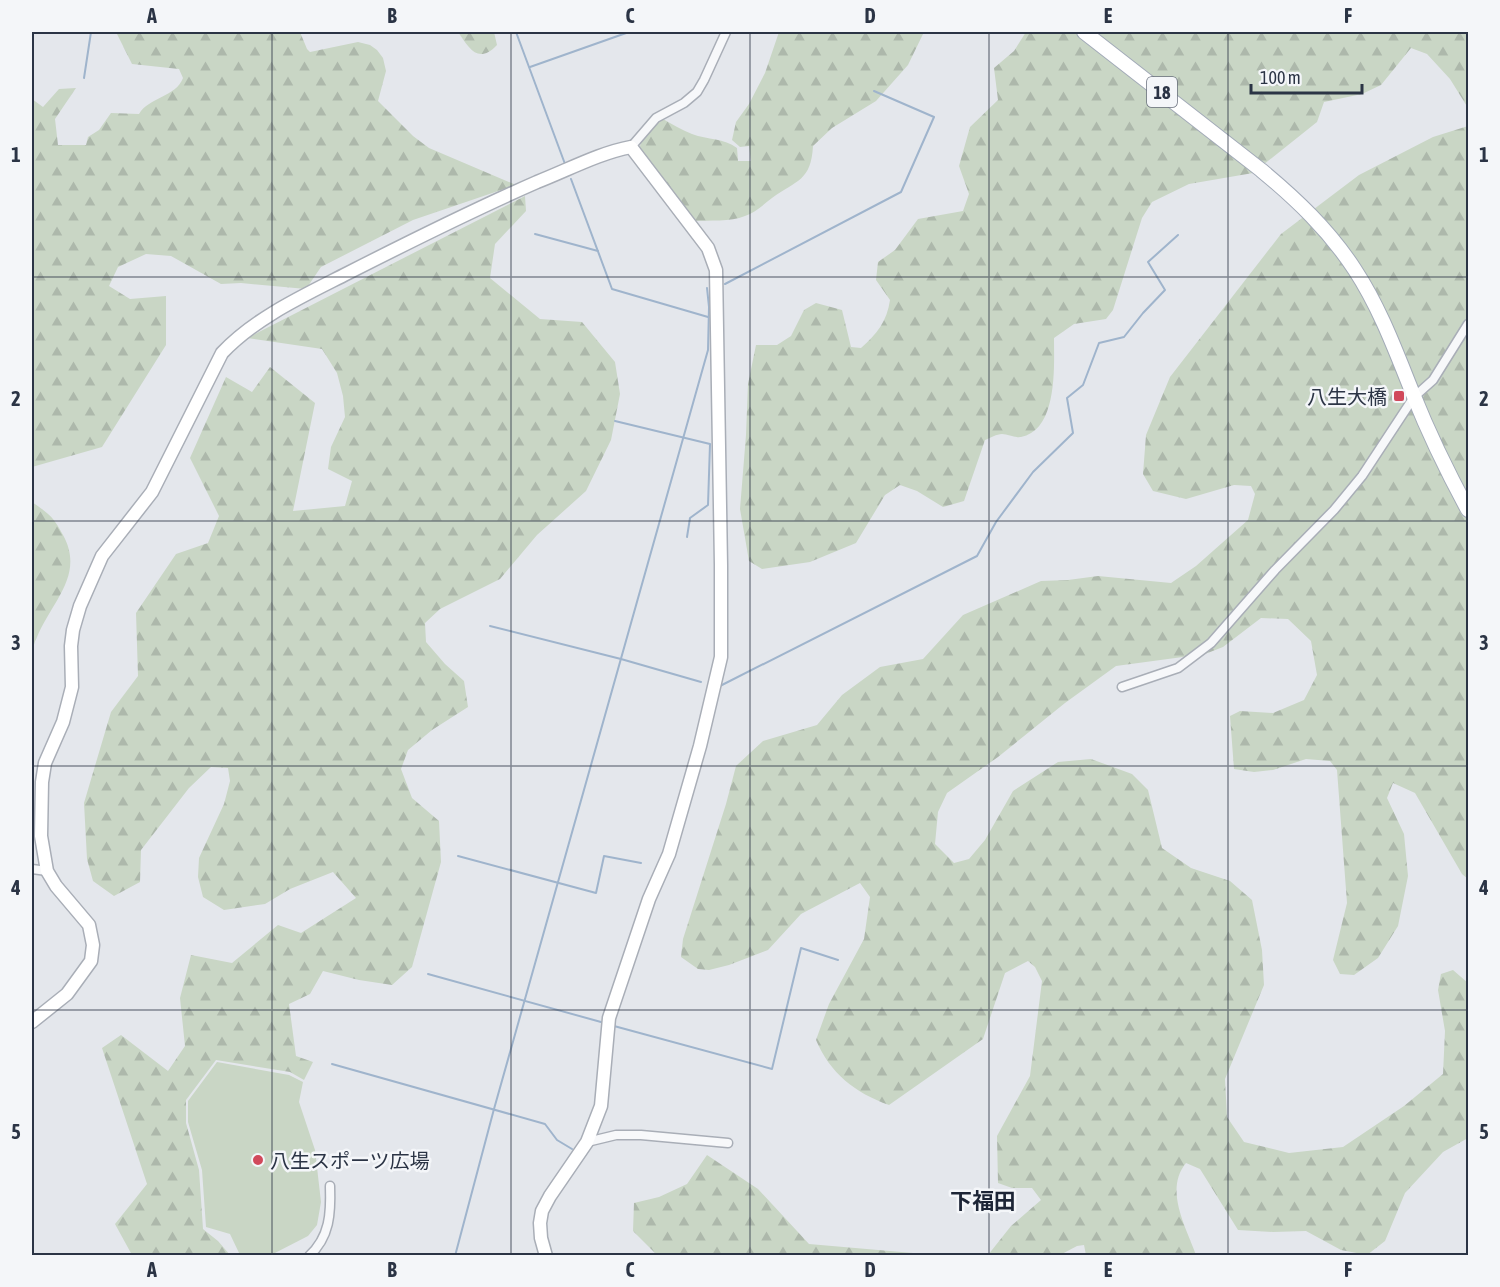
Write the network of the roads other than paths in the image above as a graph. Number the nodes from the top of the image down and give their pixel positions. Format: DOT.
graph roads {
  1 [pos="726,32"];
  2 [pos="1084,32"];
  3 [pos="631,147"];
  4 [pos="1468,324"];
  5 [pos="1414,397"];
  6 [pos="1468,510"];
  7 [pos="1122,687"];
  8 [pos="32,869"];
  9 [pos="47,872"];
  10 [pos="32,1022"];
  11 [pos="587,1142"];
  12 [pos="728,1143"];
  13 [pos="330,1186"];
  14 [pos="309,1256"];
  15 [pos="546,1256"];
  1 -- 3 [label="street"];
  2 -- 5 [label="main road, 18"];
  3 -- 9 [label="street"];
  3 -- 11 [label="street"];
  4 -- 5 [label="street"];
  5 -- 6 [label="main road, 18"];
  5 -- 7 [label="street"];
  8 -- 9 [label="street"];
  9 -- 10 [label="street"];
  11 -- 12 [label="street"];
  11 -- 15 [label="street"];
  13 -- 14 [label="street"];
}
